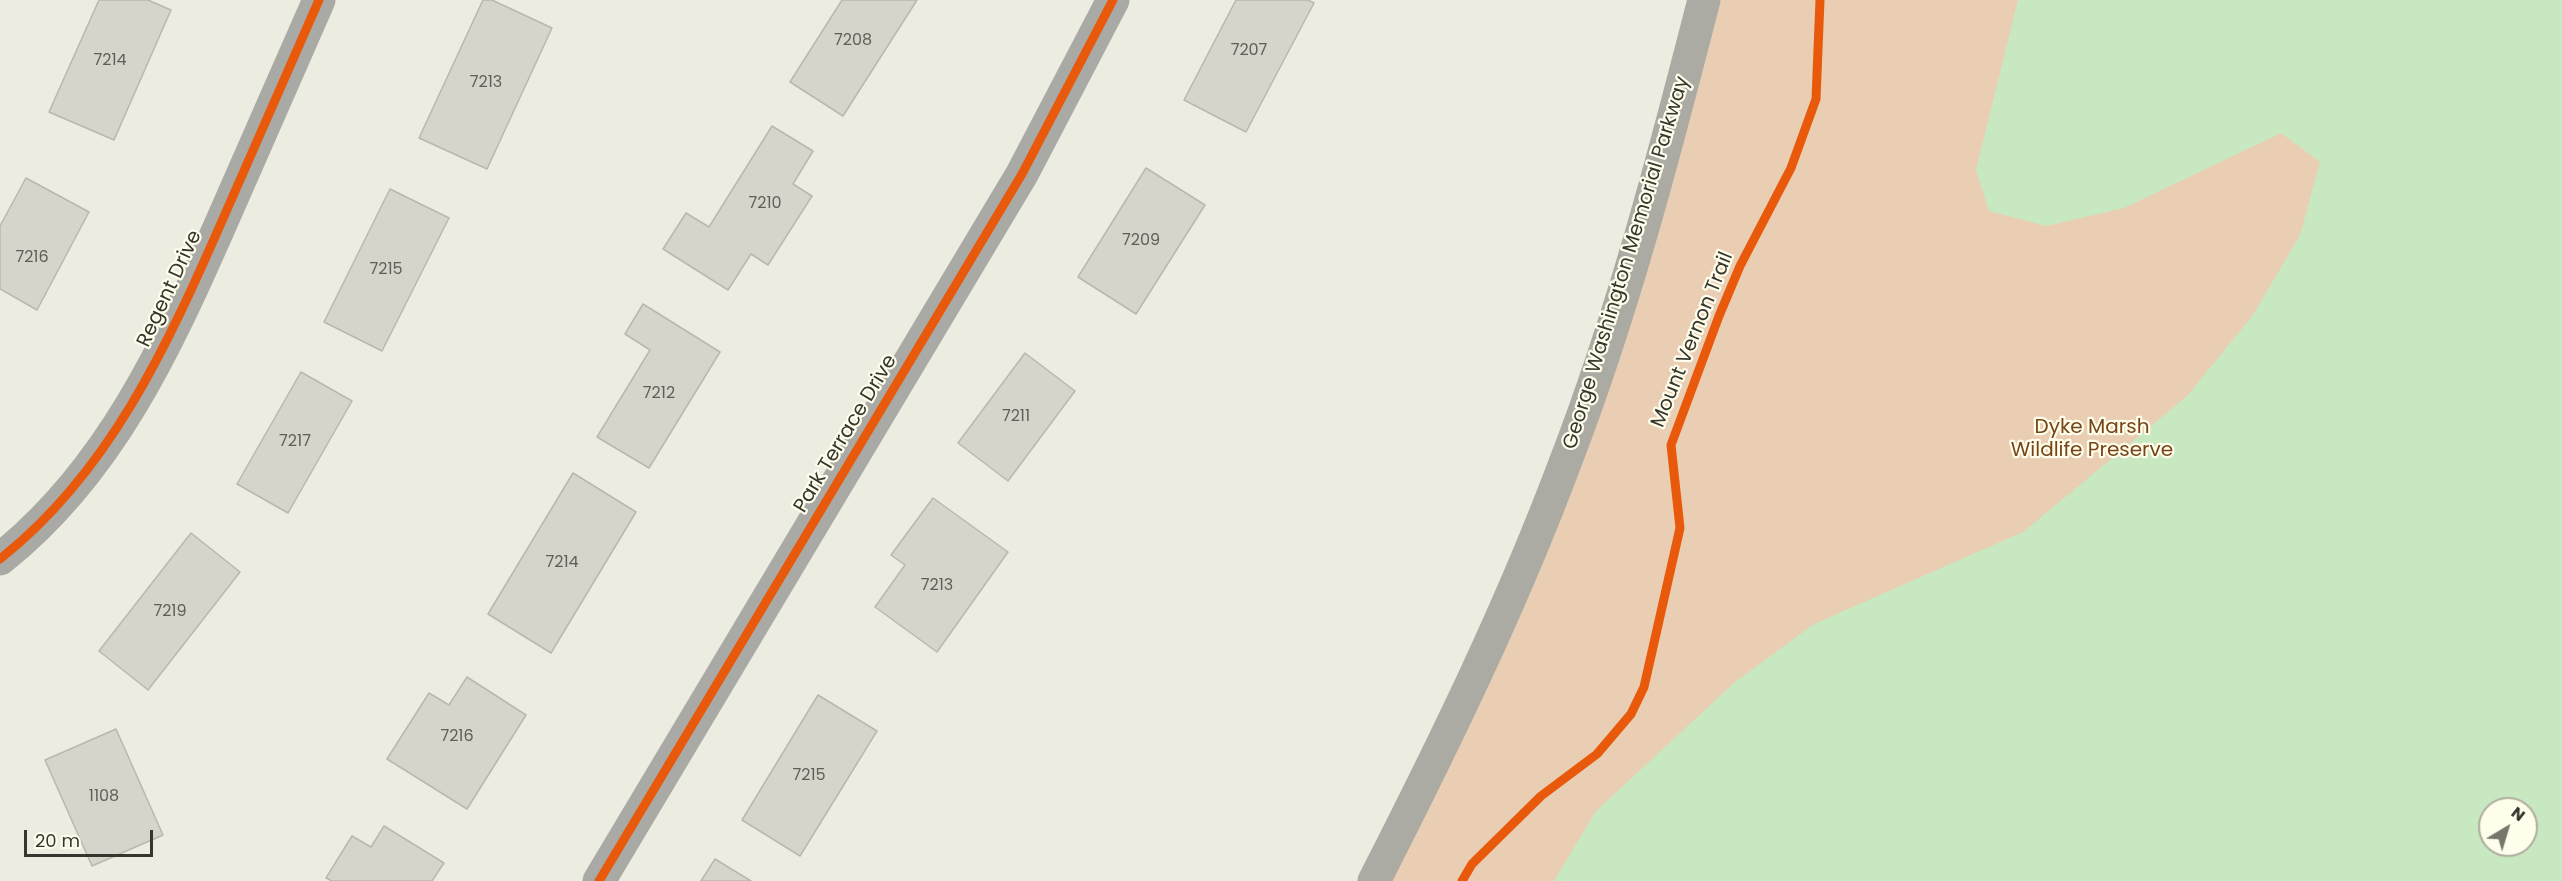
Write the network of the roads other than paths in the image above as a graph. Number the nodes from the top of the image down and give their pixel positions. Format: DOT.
graph roads {
  1 [pos="319,0"];
  2 [pos="1113,0"];
  3 [pos="1704,0"];
  4 [pos="0,559"];
  5 [pos="599,881"];
  6 [pos="1374,881"];
  1 -- 4 [label="street, Regent Drive"];
  2 -- 5 [label="street, Park Terrace Drive"];
  3 -- 6 [label="main road, George Washington Memorial Parkway"];
}
